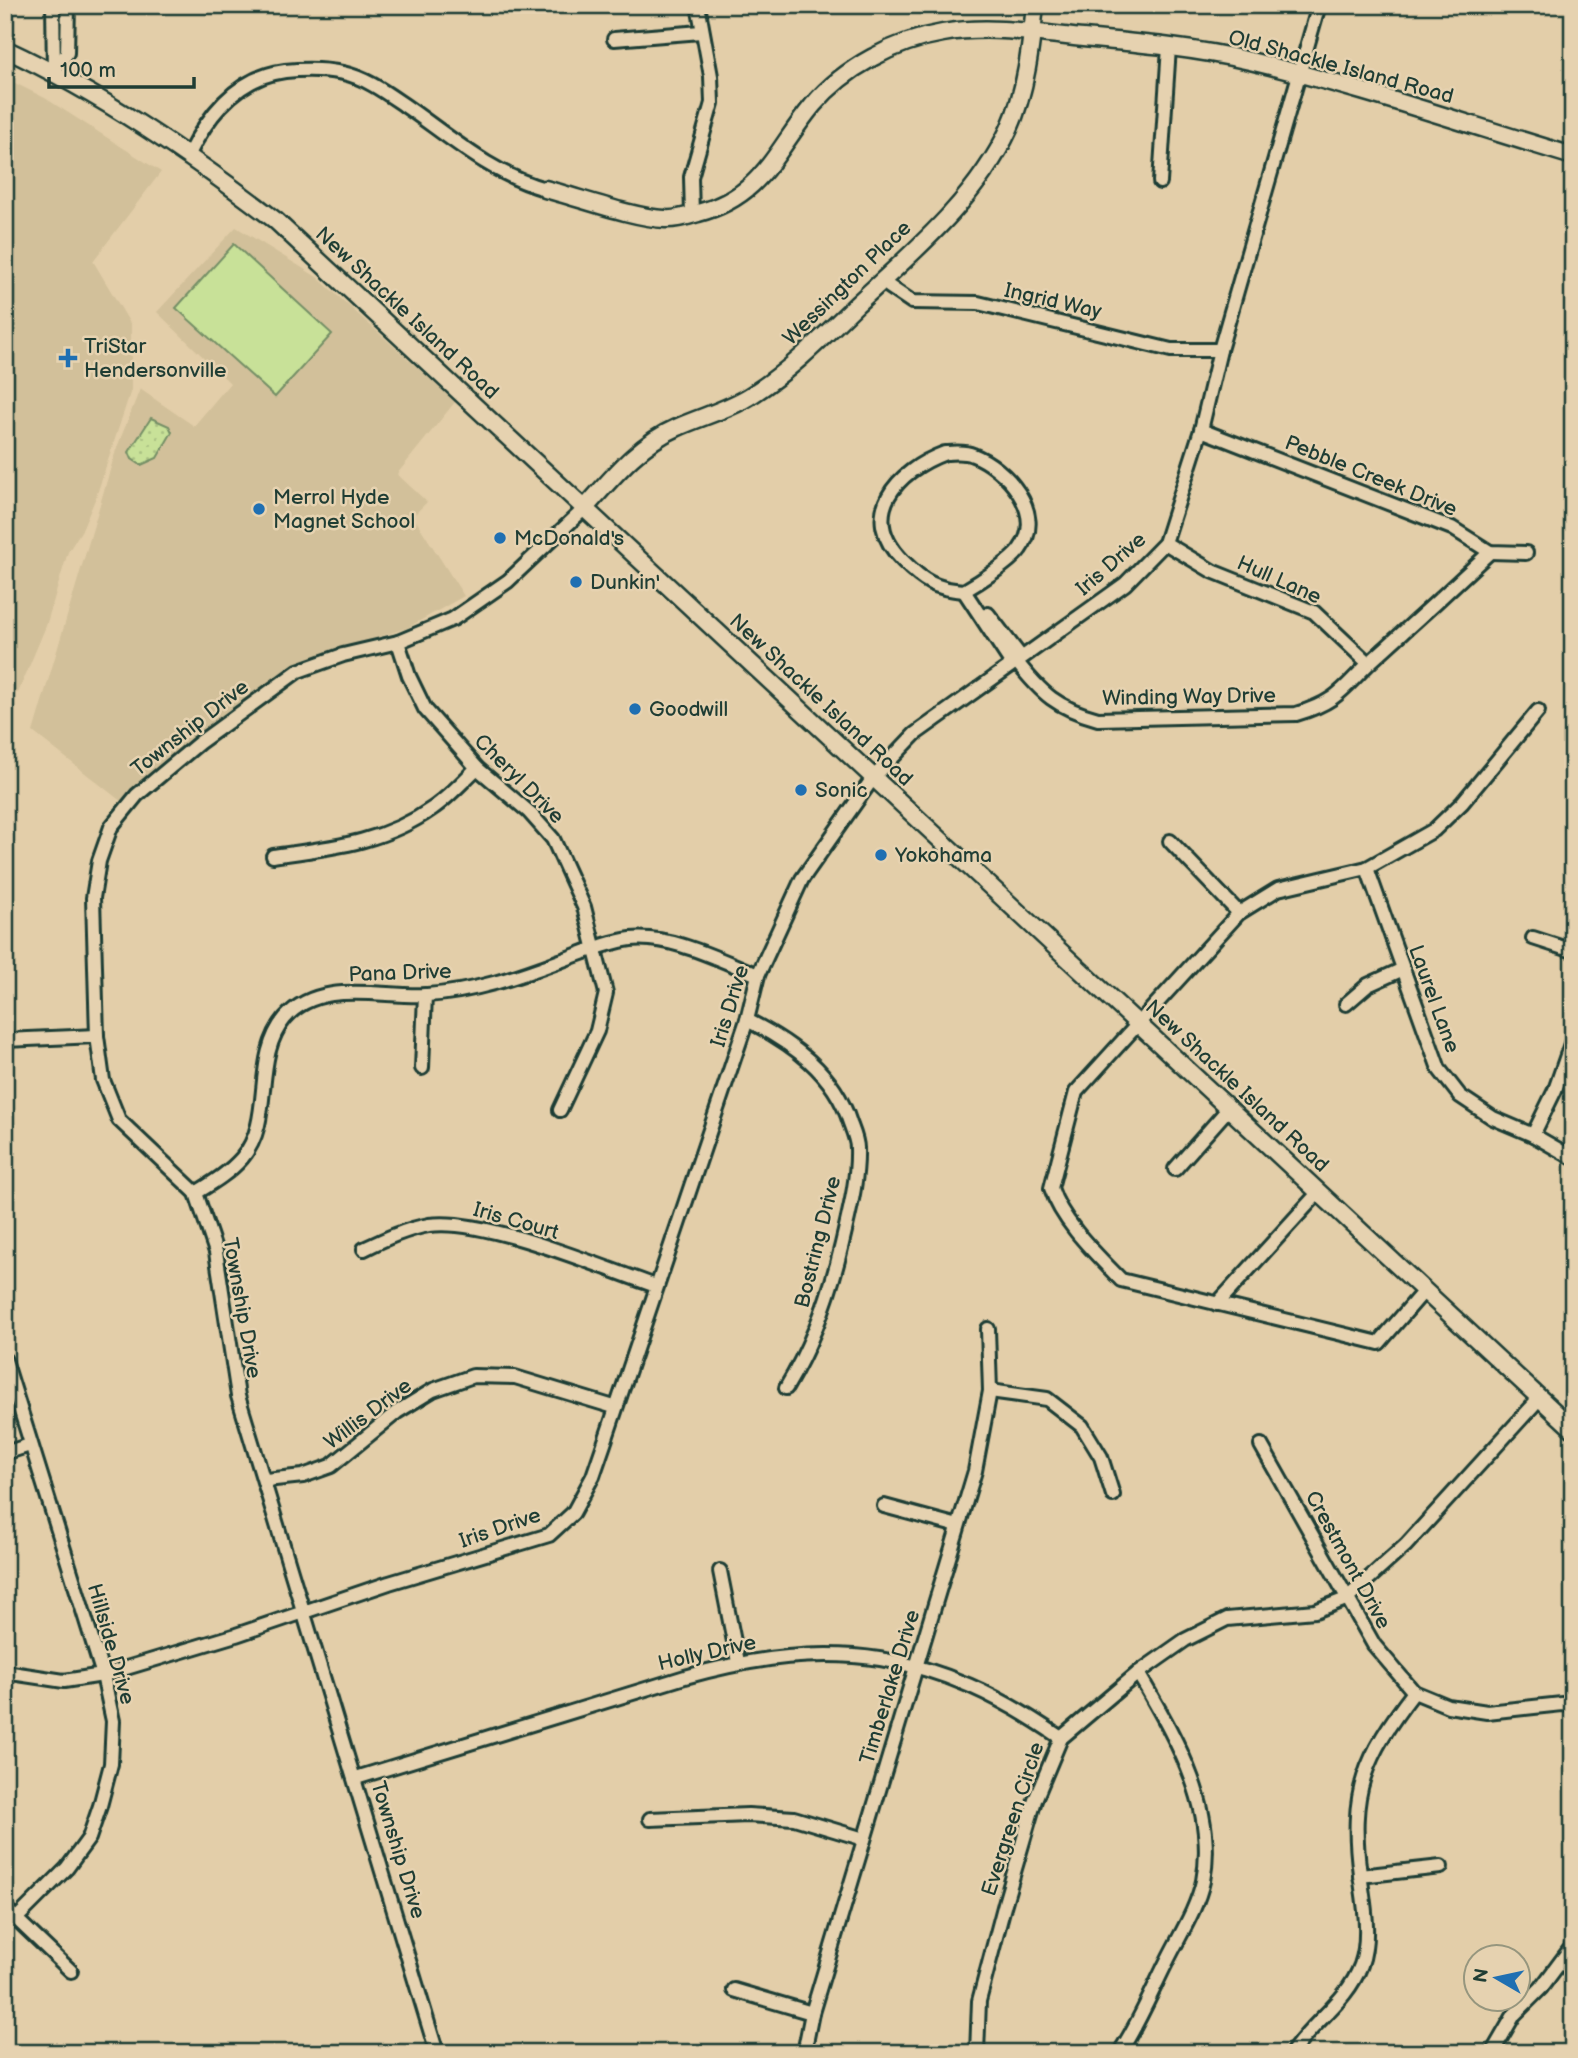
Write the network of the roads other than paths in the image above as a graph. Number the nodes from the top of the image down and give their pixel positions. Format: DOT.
graph roads {
  1 [pos="53,5"];
  2 [pos="68,5"];
  3 [pos="698,5"];
  4 [pos="1035,5"];
  5 [pos="1319,5"];
  6 [pos="701,32"];
  7 [pos="1033,33"];
  8 [pos="614,39"];
  9 [pos="1169,47"];
  10 [pos="5,49"];
  11 [pos="54,72"];
  12 [pos="1299,74"];
  13 [pos="189,155"];
  14 [pos="1573,156"];
  15 [pos="1160,182"];
  16 [pos="545,189"];
  17 [pos="692,215"];
  18 [pos="881,281"];
  19 [pos="1220,351"];
  20 [pos="1201,430"];
  21 [pos="585,508"];
  22 [pos="1165,543"];
  23 [pos="1490,552"];
  24 [pos="1526,553"];
  25 [pos="966,590"];
  26 [pos="398,642"];
  27 [pos="1016,661"];
  28 [pos="1368,663"];
  29 [pos="1538,711"];
  30 [pos="477,768"];
  31 [pos="873,778"];
  32 [pos="1170,841"];
  33 [pos="273,856"];
  34 [pos="1367,868"];
  35 [pos="1239,913"];
  36 [pos="1533,938"];
  37 [pos="596,948"];
  38 [pos="1573,951"];
  39 [pos="1401,970"];
  40 [pos="758,975"];
  41 [pos="425,995"];
  42 [pos="1346,1004"];
  43 [pos="747,1020"];
  44 [pos="1138,1022"];
  45 [pos="97,1036"];
  46 [pos="1573,1038"];
  47 [pos="5,1040"];
  48 [pos="422,1068"];
  49 [pos="1229,1108"];
  50 [pos="560,1110"];
  51 [pos="1533,1135"];
  52 [pos="1573,1158"];
  53 [pos="1175,1170"];
  54 [pos="196,1192"];
  55 [pos="1320,1192"];
  56 [pos="364,1249"];
  57 [pos="656,1286"];
  58 [pos="1424,1290"];
  59 [pos="1217,1304"];
  60 [pos="988,1329"];
  61 [pos="5,1360"];
  62 [pos="786,1388"];
  63 [pos="990,1391"];
  64 [pos="1539,1399"];
  65 [pos="614,1407"];
  66 [pos="1573,1429"];
  67 [pos="30,1445"];
  68 [pos="1261,1446"];
  69 [pos="5,1453"];
  70 [pos="266,1480"];
  71 [pos="1113,1495"];
  72 [pos="884,1506"];
  73 [pos="958,1527"];
  74 [pos="720,1572"];
  75 [pos="1346,1599"];
  76 [pos="305,1611"];
  77 [pos="738,1662"];
  78 [pos="917,1666"];
  79 [pos="5,1672"];
  80 [pos="1138,1673"];
  81 [pos="103,1675"];
  82 [pos="1414,1692"];
  83 [pos="1573,1706"];
  84 [pos="1060,1738"];
  85 [pos="356,1778"];
  86 [pos="650,1819"];
  87 [pos="864,1839"];
  88 [pos="1441,1867"];
  89 [pos="1360,1876"];
  90 [pos="5,1908"];
  91 [pos="17,1918"];
  92 [pos="1573,1945"];
  93 [pos="71,1972"];
  94 [pos="734,1990"];
  95 [pos="812,2013"];
  96 [pos="437,2053"];
  97 [pos="804,2053"];
  98 [pos="977,2053"];
  99 [pos="1119,2053"];
  100 [pos="1292,2053"];
  101 [pos="1492,2053"];
  1 -- 11 [label="street"];
  2 -- 11 [label="street"];
  3 -- 6 [label="street"];
  4 -- 7 [label="main road, Wessington Place"];
  5 -- 12 [label="street, Iris Drive"];
  6 -- 8 [label="street"];
  6 -- 17 [label="street"];
  7 -- 9 [label="main road, Old Shackle Island Road"];
  7 -- 17 [label="main road, Old Shackle Island Road"];
  7 -- 18 [label="main road, Wessington Place"];
  9 -- 12 [label="main road, Old Shackle Island Road"];
  9 -- 15 [label="street"];
  10 -- 11 [label="main road, New Shackle Island Road"];
  11 -- 13 [label="main road, New Shackle Island Road"];
  12 -- 14 [label="main road, Old Shackle Island Road"];
  12 -- 19 [label="street, Iris Drive"];
  13 -- 16 [label="street, Old Shackle Island Road"];
  13 -- 21 [label="main road, New Shackle Island Road"];
  16 -- 17 [label="main road, Old Shackle Island Road"];
  18 -- 19 [label="street, Ingrid Way"];
  18 -- 21 [label="main road, Wessington Place"];
  19 -- 20 [label="street, Iris Drive"];
  20 -- 22 [label="street, Iris Drive"];
  20 -- 23 [label="street, Pebble Creek Drive"];
  21 -- 26 [label="street, Township Drive"];
  21 -- 31 [label="main road, New Shackle Island Road"];
  22 -- 27 [label="street, Iris Drive"];
  22 -- 28 [label="street, Hull Lane"];
  23 -- 24 [label="street"];
  23 -- 28 [label="street, Winding Way Drive"];
  25 -- 25 [label="street"];
  25 -- 27 [label="street, Winding Way Drive"];
  26 -- 30 [label="street, Cheryl Drive"];
  26 -- 45 [label="street, Township Drive"];
  27 -- 28 [label="street, Winding Way Drive"];
  27 -- 31 [label="street, Iris Drive"];
  29 -- 34 [label="street"];
  30 -- 33 [label="street"];
  30 -- 37 [label="street, Cheryl Drive"];
  31 -- 40 [label="street, Iris Drive"];
  31 -- 44 [label="main road, New Shackle Island Road"];
  32 -- 35 [label="street"];
  34 -- 35 [label="street"];
  34 -- 39 [label="street, Laurel Lane"];
  35 -- 44 [label="street"];
  36 -- 38 [label="street"];
  37 -- 40 [label="street, Pana Drive"];
  37 -- 41 [label="street, Pana Drive"];
  37 -- 50 [label="street, Cheryl Drive"];
  39 -- 42 [label="street"];
  39 -- 51 [label="street, Laurel Lane"];
  40 -- 43 [label="street, Iris Drive"];
  41 -- 48 [label="street"];
  41 -- 54 [label="street, Pana Drive"];
  43 -- 57 [label="street, Iris Drive"];
  43 -- 62 [label="street, Bostring Drive"];
  44 -- 49 [label="main road, New Shackle Island Road"];
  44 -- 59 [label="street"];
  45 -- 47 [label="street"];
  45 -- 54 [label="street, Township Drive"];
  46 -- 51 [label="street"];
  49 -- 53 [label="street"];
  49 -- 55 [label="main road, New Shackle Island Road"];
  51 -- 52 [label="street, Laurel Lane"];
  54 -- 70 [label="street, Township Drive"];
  55 -- 58 [label="main road, New Shackle Island Road"];
  55 -- 59 [label="street"];
  56 -- 57 [label="street, Iris Court"];
  57 -- 65 [label="street, Iris Drive"];
  58 -- 59 [label="street"];
  58 -- 64 [label="main road, New Shackle Island Road"];
  60 -- 63 [label="street, Timberlake Drive"];
  61 -- 67 [label="street, Hillside Drive"];
  63 -- 71 [label="street"];
  63 -- 73 [label="street, Timberlake Drive"];
  64 -- 66 [label="main road, New Shackle Island Road"];
  64 -- 75 [label="street, Evergreen Circle"];
  65 -- 70 [label="street, Willis Drive"];
  65 -- 76 [label="street, Iris Drive"];
  67 -- 69 [label="street"];
  67 -- 81 [label="street, Hillside Drive"];
  68 -- 75 [label="street, Crestmont Drive"];
  70 -- 76 [label="street, Township Drive"];
  72 -- 73 [label="street"];
  73 -- 78 [label="street, Timberlake Drive"];
  74 -- 77 [label="street"];
  75 -- 80 [label="street, Evergreen Circle"];
  75 -- 82 [label="street, Crestmont Drive"];
  76 -- 81 [label="street, Iris Drive"];
  76 -- 85 [label="street, Township Drive"];
  77 -- 78 [label="street, Holly Drive"];
  77 -- 85 [label="street, Holly Drive"];
  78 -- 84 [label="street, Holly Drive"];
  78 -- 87 [label="street, Timberlake Drive"];
  79 -- 81 [label="street, Iris Drive"];
  80 -- 84 [label="street, Evergreen Circle"];
  80 -- 99 [label="street"];
  81 -- 91 [label="street, Hillside Drive"];
  82 -- 83 [label="street, Crestmont Drive"];
  82 -- 89 [label="street"];
  84 -- 98 [label="street, Evergreen Circle"];
  85 -- 96 [label="street, Township Drive"];
  86 -- 87 [label="street"];
  87 -- 95 [label="street, Timberlake Drive"];
  88 -- 89 [label="street"];
  89 -- 100 [label="street"];
  90 -- 91 [label="street"];
  91 -- 93 [label="street"];
  92 -- 101 [label="street"];
  94 -- 95 [label="street"];
  95 -- 97 [label="street, Timberlake Drive"];
}
